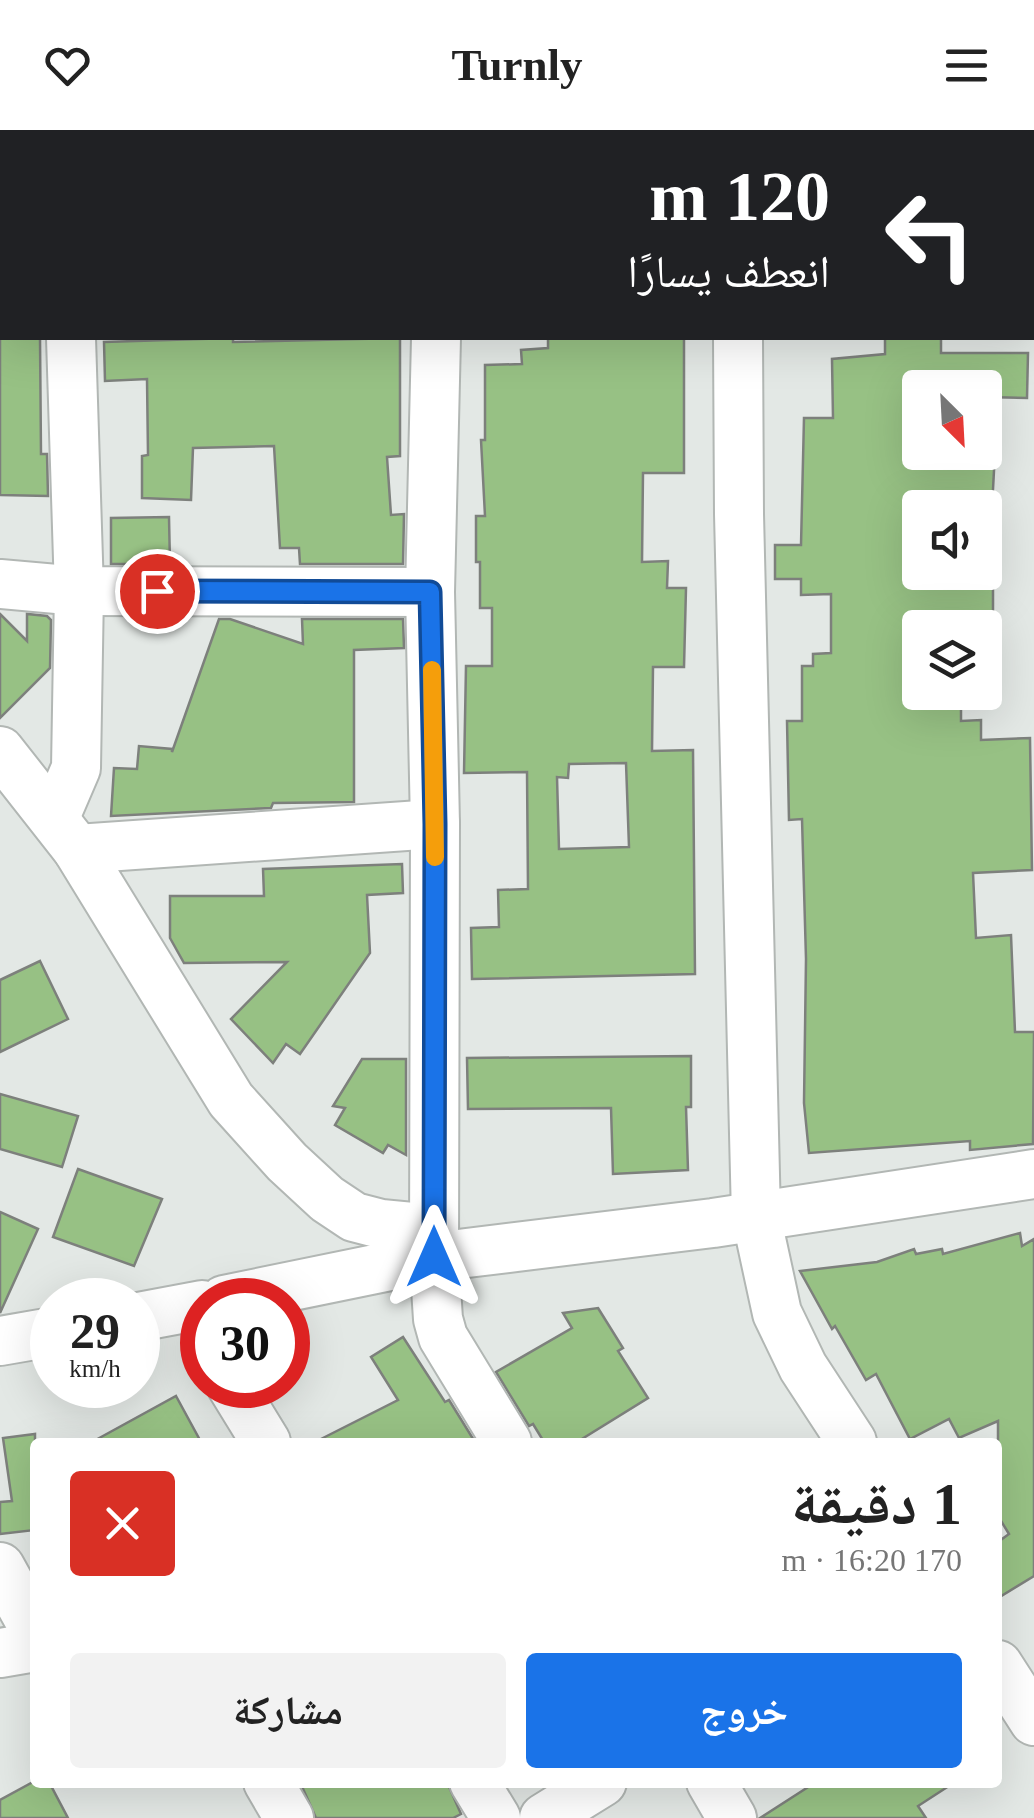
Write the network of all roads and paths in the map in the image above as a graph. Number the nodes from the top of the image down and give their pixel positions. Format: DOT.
graph roads {
  1 [pos="71,340"];
  2 [pos="436,340"];
  3 [pos="738,340"];
  4 [pos="0,584"];
  5 [pos="79,590"];
  6 [pos="430,592"];
  7 [pos="0,750"];
  8 [pos="435,824"];
  9 [pos="66,833"];
  10 [pos="1034,1174"];
  11 [pos="756,1216"];
  12 [pos="433,1243"];
  13 [pos="310,1280"];
  14 [pos="30,1336"];
  15 [pos="0,1341"];
  16 [pos="245,1408"];
  17 [pos="263,1438"];
  18 [pos="504,1438"];
  19 [pos="849,1438"];
  20 [pos="0,1566"];
  21 [pos="30,1621"];
  22 [pos="30,1647"];
  23 [pos="0,1652"];
  24 [pos="1002,1671"];
  25 [pos="1034,1722"];
  26 [pos="272,1788"];
  27 [pos="478,1788"];
  28 [pos="592,1788"];
  29 [pos="715,1788"];
  30 [pos="289,1818"];
  31 [pos="496,1818"];
  32 [pos="544,1818"];
  33 [pos="732,1818"];
  1 -- 5 [label="street"];
  2 -- 6 [label="street"];
  3 -- 11 [label="street"];
  4 -- 5 [label="street"];
  5 -- 6 [label="street"];
  5 -- 9 [label="street"];
  6 -- 8 [label="street"];
  7 -- 9 [label="street"];
  8 -- 9 [label="street"];
  8 -- 12 [label="street"];
  9 -- 12 [label="street"];
  10 -- 11 [label="street"];
  11 -- 12 [label="street"];
  11 -- 19 [label="street"];
  12 -- 13 [label="street"];
  12 -- 18 [label="street"];
  14 -- 15 [label="street"];
  16 -- 17 [label="street"];
  20 -- 21 [label="street"];
  22 -- 23 [label="street"];
  24 -- 25 [label="street"];
  26 -- 30 [label="street"];
  27 -- 31 [label="street"];
  28 -- 32 [label="street"];
  29 -- 33 [label="street"];
}
